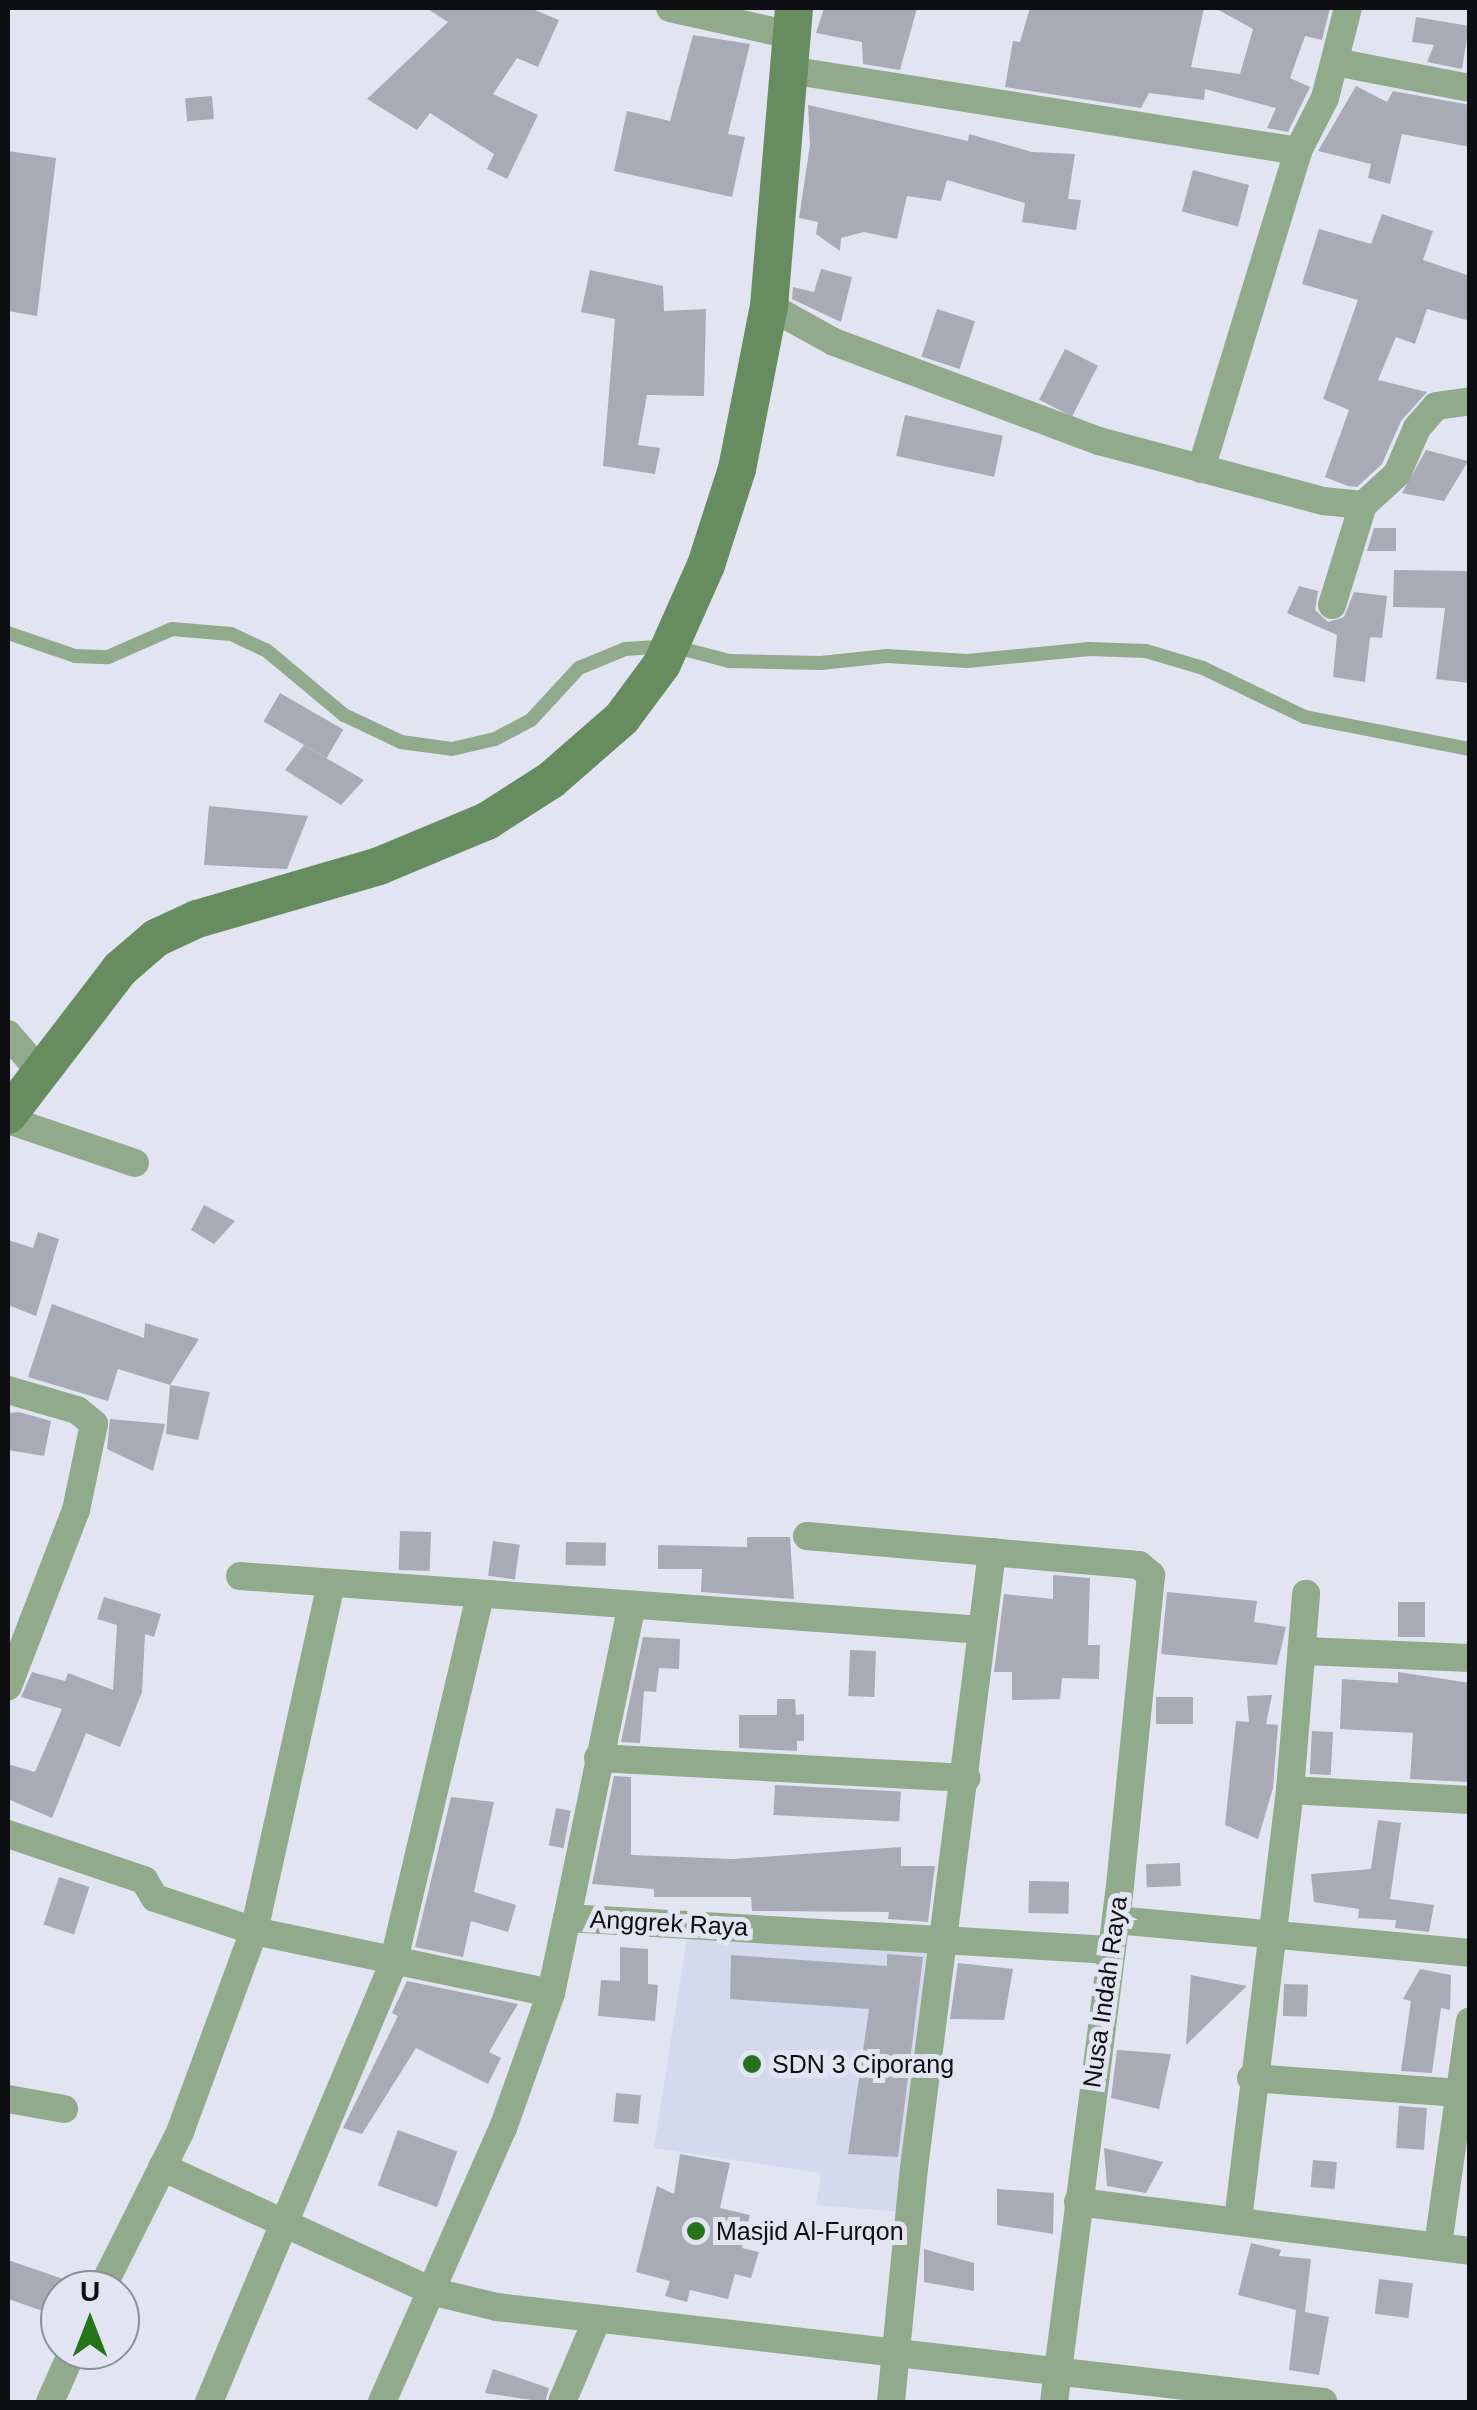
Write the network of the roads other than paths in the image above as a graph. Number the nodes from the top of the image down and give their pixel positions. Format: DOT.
graph roads {
  1 [pos="670,8"];
  2 [pos="1348,8"];
  3 [pos="791,37"];
  4 [pos="1335,62"];
  5 [pos="1470,88"];
  6 [pos="1298,151"];
  7 [pos="769,306"];
  8 [pos="1470,402"];
  9 [pos="1202,469"];
  10 [pos="1363,505"];
  11 [pos="1332,605"];
  12 [pos="8,634"];
  13 [pos="672,646"];
  14 [pos="1470,749"];
  15 [pos="8,1034"];
  16 [pos="42,1074"];
  17 [pos="8,1117"];
  18 [pos="135,1163"];
  19 [pos="8,1390"];
  20 [pos="807,1536"];
  21 [pos="992,1552"];
  22 [pos="240,1576"];
  23 [pos="332,1585"];
  24 [pos="1306,1594"];
  25 [pos="480,1597"];
  26 [pos="631,1609"];
  27 [pos="20,1627"];
  28 [pos="982,1630"];
  29 [pos="1304,1652"];
  30 [pos="1470,1658"];
  31 [pos="8,1686"];
  32 [pos="598,1758"];
  33 [pos="966,1778"];
  34 [pos="1290,1790"];
  35 [pos="1470,1800"];
  36 [pos="8,1834"];
  37 [pos="568,1918"];
  38 [pos="1116,1920"];
  39 [pos="254,1931"];
  40 [pos="1269,1931"];
  41 [pos="947,1940"];
  42 [pos="1110,1950"];
  43 [pos="1470,1953"];
  44 [pos="392,1964"];
  45 [pos="551,1993"];
  46 [pos="1470,2020"];
  47 [pos="1251,2078"];
  48 [pos="1458,2093"];
  49 [pos="8,2100"];
  50 [pos="64,2109"];
  51 [pos="162,2167"];
  52 [pos="1078,2202"];
  53 [pos="1238,2220"];
  54 [pos="283,2225"];
  55 [pos="1438,2245"];
  56 [pos="1470,2251"];
  57 [pos="111,2270"];
  58 [pos="434,2292"];
  59 [pos="597,2319"];
  60 [pos="896,2353"];
  61 [pos="1058,2368"];
  62 [pos="64,2370"];
  63 [pos="50,2402"];
  64 [pos="209,2402"];
  65 [pos="382,2402"];
  66 [pos="562,2402"];
  67 [pos="892,2402"];
  68 [pos="1054,2402"];
  69 [pos="1324,2402"];
  1 -- 3 [label="street"];
  2 -- 4 [label="street"];
  3 -- 6 [label="street"];
  3 -- 7 [label="street"];
  4 -- 5 [label="street"];
  4 -- 6 [label="street"];
  6 -- 9 [label="street"];
  7 -- 9 [label="street"];
  7 -- 13 [label="street"];
  8 -- 10 [label="street"];
  9 -- 10 [label="street"];
  10 -- 11 [label="street"];
  12 -- 13 [label="lane"];
  13 -- 14 [label="lane"];
  13 -- 16 [label="street"];
  15 -- 16 [label="street"];
  16 -- 17 [label="street"];
  17 -- 18 [label="street"];
  19 -- 27 [label="street"];
  20 -- 21 [label="street"];
  21 -- 28 [label="street"];
  21 -- 38 [label="street, Nusa Indah Raya"];
  22 -- 23 [label="street"];
  23 -- 25 [label="street"];
  23 -- 39 [label="street"];
  24 -- 29 [label="street"];
  25 -- 26 [label="street"];
  25 -- 44 [label="street"];
  26 -- 28 [label="street"];
  26 -- 32 [label="street"];
  27 -- 31 [label="street"];
  28 -- 33 [label="street"];
  29 -- 30 [label="street"];
  29 -- 34 [label="street"];
  32 -- 33 [label="street"];
  32 -- 37 [label="street"];
  33 -- 41 [label="street"];
  34 -- 35 [label="street"];
  34 -- 40 [label="street"];
  36 -- 39 [label="street"];
  37 -- 41 [label="street, Anggrek Raya"];
  37 -- 45 [label="street, Anggrek Raya"];
  38 -- 40 [label="street"];
  38 -- 42 [label="street, Nusa Indah Raya"];
  39 -- 44 [label="street"];
  39 -- 51 [label="street"];
  40 -- 43 [label="street"];
  40 -- 47 [label="street"];
  41 -- 42 [label="street, Anggrek Raya"];
  41 -- 60 [label="street"];
  42 -- 52 [label="street, Nusa Indah Raya"];
  44 -- 45 [label="street"];
  44 -- 54 [label="street"];
  45 -- 58 [label="street, Anggrek Raya"];
  46 -- 48 [label="street"];
  47 -- 48 [label="street"];
  47 -- 53 [label="street"];
  48 -- 55 [label="street"];
  49 -- 50 [label="street"];
  51 -- 54 [label="street"];
  51 -- 57 [label="street"];
  52 -- 53 [label="street"];
  52 -- 61 [label="street, Nusa Indah Raya"];
  53 -- 55 [label="street"];
  54 -- 58 [label="street"];
  54 -- 64 [label="street"];
  55 -- 56 [label="street"];
  58 -- 59 [label="street"];
  58 -- 65 [label="street, Anggrek Raya"];
  59 -- 60 [label="street"];
  59 -- 66 [label="street"];
  60 -- 61 [label="street"];
  60 -- 67 [label="street"];
  61 -- 68 [label="street, Nusa Indah Raya"];
  61 -- 69 [label="street"];
  62 -- 63 [label="street"];
}
